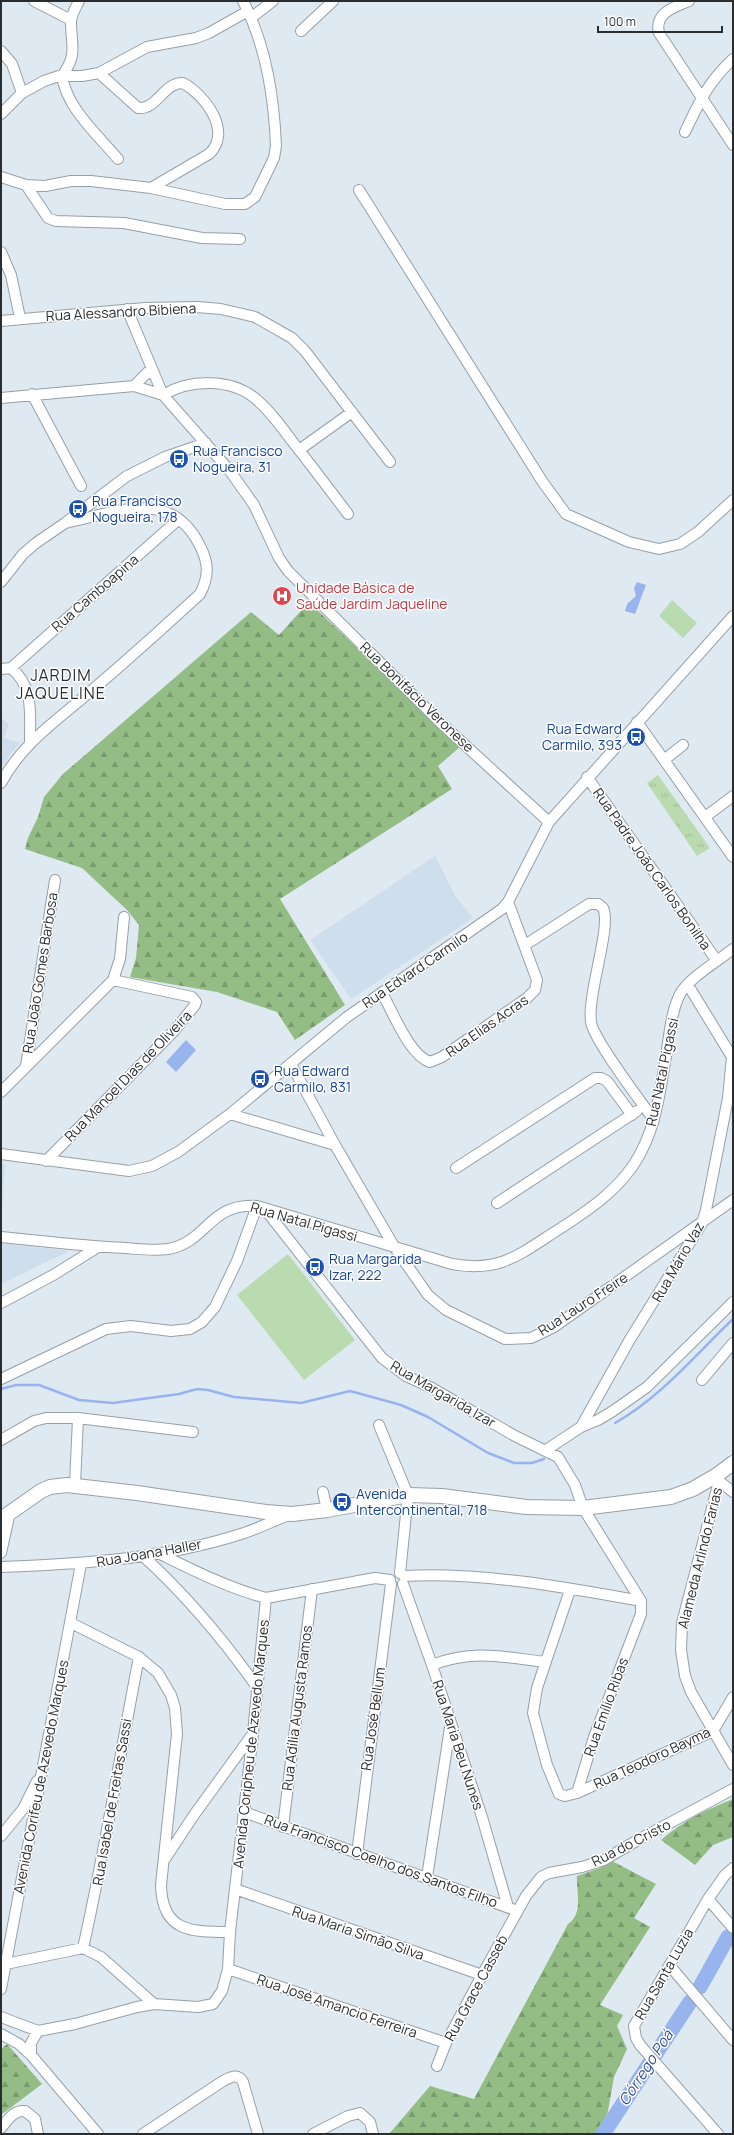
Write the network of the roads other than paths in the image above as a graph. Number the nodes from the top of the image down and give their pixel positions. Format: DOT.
graph roads {
  1 [pos="34,1"];
  2 [pos="79,1"];
  3 [pos="243,1"];
  4 [pos="273,1"];
  5 [pos="333,1"];
  6 [pos="689,1"];
  7 [pos="250,14"];
  8 [pos="71,20"];
  9 [pos="301,31"];
  10 [pos="1,51"];
  11 [pos="733,58"];
  12 [pos="99,73"];
  13 [pos="62,76"];
  14 [pos="22,93"];
  15 [pos="701,97"];
  16 [pos="1,114"];
  17 [pos="685,132"];
  18 [pos="733,145"];
  19 [pos="118,159"];
  20 [pos="1,177"];
  21 [pos="26,185"];
  22 [pos="151,188"];
  23 [pos="360,190"];
  24 [pos="240,239"];
  25 [pos="1,252"];
  26 [pos="127,309"];
  27 [pos="20,318"];
  28 [pos="1,321"];
  29 [pos="151,369"];
  30 [pos="134,386"];
  31 [pos="32,394"];
  32 [pos="163,395"];
  33 [pos="1,398"];
  34 [pos="352,412"];
  35 [pos="206,443"];
  36 [pos="299,450"];
  37 [pos="390,462"];
  38 [pos="81,486"];
  39 [pos="100,497"];
  40 [pos="733,500"];
  41 [pos="110,513"];
  42 [pos="348,514"];
  43 [pos="179,519"];
  44 [pos="65,523"];
  45 [pos="1,582"];
  46 [pos="733,616"];
  47 [pos="6,669"];
  48 [pos="637,722"];
  49 [pos="30,742"];
  50 [pos="683,745"];
  51 [pos="664,760"];
  52 [pos="587,777"];
  53 [pos="1,783"];
  54 [pos="733,796"];
  55 [pos="705,817"];
  56 [pos="549,822"];
  57 [pos="733,857"];
  58 [pos="55,880"];
  59 [pos="508,902"];
  60 [pos="124,917"];
  61 [pos="525,945"];
  62 [pos="733,949"];
  63 [pos="717,962"];
  64 [pos="113,980"];
  65 [pos="688,985"];
  66 [pos="382,993"];
  67 [pos="291,1064"];
  68 [pos="26,1066"];
  69 [pos="1,1092"];
  70 [pos="644,1107"];
  71 [pos="230,1114"];
  72 [pos="632,1115"];
  73 [pos="654,1120"];
  74 [pos="334,1145"];
  75 [pos="1,1154"];
  76 [pos="46,1161"];
  77 [pos="456,1168"];
  78 [pos="733,1200"];
  79 [pos="497,1204"];
  80 [pos="261,1207"];
  81 [pos="702,1223"];
  82 [pos="1,1237"];
  83 [pos="98,1247"];
  84 [pos="395,1248"];
  85 [pos="733,1302"];
  86 [pos="1,1303"];
  87 [pos="732,1347"];
  88 [pos="1,1379"];
  89 [pos="702,1380"];
  90 [pos="78,1418"];
  91 [pos="379,1425"];
  92 [pos="581,1426"];
  93 [pos="193,1432"];
  94 [pos="1,1440"];
  95 [pos="546,1450"];
  96 [pos="733,1463"];
  97 [pos="718,1478"];
  98 [pos="75,1485"];
  99 [pos="323,1492"];
  100 [pos="733,1492"];
  101 [pos="408,1495"];
  102 [pos="583,1508"];
  103 [pos="327,1510"];
  104 [pos="292,1514"];
  105 [pos="5,1516"];
  106 [pos="3,1530"];
  107 [pos="1,1553"];
  108 [pos="158,1553"];
  109 [pos="143,1556"];
  110 [pos="81,1564"];
  111 [pos="1,1567"];
  112 [pos="402,1578"];
  113 [pos="391,1582"];
  114 [pos="312,1589"];
  115 [pos="570,1590"];
  116 [pos="266,1598"];
  117 [pos="642,1601"];
  118 [pos="70,1623"];
  119 [pos="139,1657"];
  120 [pos="545,1662"];
  121 [pos="432,1665"];
  122 [pos="257,1687"];
  123 [pos="733,1697"];
  124 [pos="450,1726"];
  125 [pos="713,1731"];
  126 [pos="253,1733"];
  127 [pos="733,1765"];
  128 [pos="43,1769"];
  129 [pos="733,1789"];
  130 [pos="577,1793"];
  131 [pos="244,1812"];
  132 [pos="283,1827"];
  133 [pos="1,1836"];
  134 [pos="356,1854"];
  135 [pos="164,1861"];
  136 [pos="733,1868"];
  137 [pos="427,1876"];
  138 [pos="235,1889"];
  139 [pos="708,1899"];
  140 [pos="513,1909"];
  141 [pos="733,1928"];
  142 [pos="230,1932"];
  143 [pos="84,1948"];
  144 [pos="6,1964"];
  145 [pos="670,1966"];
  146 [pos="228,1969"];
  147 [pos="482,1975"];
  148 [pos="1,1989"];
  149 [pos="154,2004"];
  150 [pos="1,2017"];
  151 [pos="38,2031"];
  152 [pos="1,2034"];
  153 [pos="733,2040"];
  154 [pos="446,2043"];
  155 [pos="31,2055"];
  156 [pos="437,2066"];
  157 [pos="1,2128"];
  158 [pos="38,2134"];
  159 [pos="98,2134"];
  160 [pos="143,2134"];
  161 [pos="258,2134"];
  162 [pos="313,2134"];
  163 [pos="373,2134"];
  164 [pos="718,2134"];
  1 -- 8 [label="street"];
  2 -- 8 [label="street"];
  3 -- 7 [label="street"];
  4 -- 7 [label="street"];
  5 -- 9 [label="street"];
  6 -- 15 [label="street"];
  7 -- 12 [label="street"];
  7 -- 22 [label="street"];
  8 -- 13 [label="street"];
  10 -- 14 [label="street"];
  11 -- 15 [label="street"];
  12 -- 13 [label="street"];
  12 -- 22 [label="street"];
  13 -- 14 [label="street"];
  13 -- 19 [label="street"];
  14 -- 16 [label="street"];
  15 -- 17 [label="street"];
  15 -- 18 [label="street"];
  20 -- 21 [label="street"];
  21 -- 22 [label="street"];
  21 -- 24 [label="street"];
  23 -- 40 [label="street"];
  25 -- 27 [label="street"];
  26 -- 27 [label="street, Rua Alessandro Bibiena"];
  26 -- 29 [label="street"];
  26 -- 34 [label="street, Rua Alessandro Bibiena"];
  27 -- 28 [label="street, Rua Alessandro Bibiena"];
  29 -- 30 [label="street"];
  29 -- 32 [label="street"];
  30 -- 31 [label="street"];
  30 -- 32 [label="street"];
  31 -- 33 [label="street"];
  31 -- 38 [label="street"];
  32 -- 35 [label="street, Rua Bonifácio Veronese"];
  32 -- 36 [label="street"];
  34 -- 36 [label="street"];
  34 -- 37 [label="street, Rua Alessandro Bibiena"];
  35 -- 39 [label="street"];
  35 -- 56 [label="street, Rua Bonifácio Veronese"];
  36 -- 42 [label="street"];
  39 -- 41 [label="street"];
  39 -- 44 [label="street"];
  41 -- 43 [label="street"];
  41 -- 44 [label="street"];
  43 -- 47 [label="street, Rua Camboapina"];
  43 -- 49 [label="street"];
  44 -- 45 [label="street"];
  46 -- 48 [label="street, Rua Edvard Carmilo"];
  47 -- 49 [label="street"];
  48 -- 51 [label="street"];
  48 -- 52 [label="street, Rua Edvard Carmilo"];
  49 -- 53 [label="street"];
  50 -- 51 [label="street"];
  51 -- 55 [label="street"];
  52 -- 56 [label="street, Rua Edvard Carmilo"];
  52 -- 63 [label="street, Rua Padre João Carlos Bonilha"];
  54 -- 55 [label="street"];
  55 -- 57 [label="street"];
  56 -- 59 [label="street, Rua Edvard Carmilo"];
  58 -- 68 [label="street, Rua João Gomes Barbosa"];
  59 -- 61 [label="street, Rua Elias Acras"];
  59 -- 66 [label="street, Rua Edvard Carmilo"];
  60 -- 64 [label="street"];
  61 -- 66 [label="street, Rua Elias Acras"];
  61 -- 70 [label="street"];
  62 -- 63 [label="street, Rua Natal Pigassi"];
  63 -- 65 [label="street, Rua Natal Pigassi"];
  64 -- 68 [label="street"];
  64 -- 76 [label="street, Rua Manoel Dias de Oliveira"];
  65 -- 73 [label="street, Rua Natal Pigassi"];
  65 -- 81 [label="street, Rua Mário Vaz"];
  66 -- 67 [label="street, Rua Edvard Carmilo"];
  67 -- 71 [label="street, Rua Edvard Carmilo"];
  67 -- 74 [label="street, Rua Lauro Freire"];
  68 -- 69 [label="street"];
  70 -- 72 [label="street"];
  70 -- 73 [label="street"];
  71 -- 74 [label="street"];
  71 -- 76 [label="street, Rua Edvard Carmilo"];
  72 -- 77 [label="street"];
  72 -- 79 [label="street"];
  73 -- 84 [label="street, Rua Natal Pigassi"];
  74 -- 84 [label="street, Rua Lauro Freire"];
  75 -- 76 [label="street, Rua Edvard Carmilo"];
  78 -- 81 [label="street, Rua Lauro Freire"];
  80 -- 83 [label="street, Rua Natal Pigassi"];
  80 -- 84 [label="street, Rua Natal Pigassi"];
  80 -- 88 [label="street"];
  80 -- 95 [label="street, Rua Margarida Izar"];
  81 -- 84 [label="street, Rua Lauro Freire"];
  81 -- 92 [label="street, Rua Mário Vaz"];
  82 -- 83 [label="street, Rua Natal Pigassi"];
  83 -- 86 [label="street"];
  85 -- 92 [label="street"];
  87 -- 89 [label="street"];
  90 -- 93 [label="street"];
  90 -- 94 [label="street"];
  90 -- 98 [label="street"];
  91 -- 101 [label="street"];
  92 -- 95 [label="street"];
  95 -- 102 [label="street, Rua Margarida Izar"];
  96 -- 97 [label="street"];
  97 -- 100 [label="street"];
  97 -- 102 [label="street"];
  97 -- 125 [label="street, Alameda Arlindo Farias"];
  98 -- 104 [label="street"];
  98 -- 105 [label="street"];
  99 -- 103 [label="street"];
  101 -- 102 [label="street"];
  101 -- 103 [label="street"];
  101 -- 112 [label="street, Rua Maria Beu Nunes"];
  102 -- 117 [label="street, Rua Margarida Izar"];
  103 -- 104 [label="street"];
  104 -- 108 [label="street, Rua Joana Haller"];
  105 -- 106 [label="street"];
  106 -- 107 [label="street"];
  108 -- 109 [label="street, Rua Joana Haller"];
  108 -- 116 [label="street"];
  109 -- 110 [label="street, Rua Joana Haller"];
  109 -- 122 [label="street"];
  110 -- 111 [label="street, Rua Joana Haller"];
  110 -- 118 [label="street, Avenida Corifeu de Azevedo Marques"];
  112 -- 113 [label="street"];
  112 -- 115 [label="street"];
  112 -- 121 [label="street, Rua Maria Beu Nunes"];
  113 -- 114 [label="street"];
  113 -- 134 [label="street, Rua José Bellum"];
  114 -- 116 [label="street"];
  114 -- 132 [label="street, Rua Adília Augusta Ramos"];
  115 -- 117 [label="street"];
  115 -- 120 [label="street"];
  116 -- 122 [label="street, Avenida Coripheu de Azevedo Marques"];
  117 -- 130 [label="street, Rua Emílio Ribas"];
  118 -- 119 [label="street"];
  118 -- 128 [label="street, Avenida Corifeu de Azevedo Marques"];
  119 -- 135 [label="street"];
  119 -- 143 [label="street, Rua Isabel de Freitas Sassi"];
  120 -- 121 [label="street"];
  120 -- 130 [label="street"];
  121 -- 124 [label="street, Rua Maria Beu Nunes"];
  122 -- 126 [label="street, Avenida Coripheu de Azevedo Marques"];
  123 -- 125 [label="street, Rua Teodoro Bayma"];
  124 -- 137 [label="street"];
  124 -- 140 [label="street, Rua Maria Beu Nunes"];
  125 -- 127 [label="street, Alameda Arlindo Farias"];
  125 -- 130 [label="street, Rua Teodoro Bayma"];
  126 -- 131 [label="street, Avenida Coripheu de Azevedo Marques"];
  126 -- 135 [label="street"];
  128 -- 133 [label="street"];
  128 -- 144 [label="street, Avenida Corifeu de Azevedo Marques"];
  129 -- 140 [label="street, Rua do Cristo"];
  131 -- 132 [label="street, Rua Francisco Coelho dos Santos Filho"];
  131 -- 138 [label="street, Avenida Coripheu de Azevedo Marques"];
  132 -- 134 [label="street, Rua Francisco Coelho dos Santos Filho"];
  134 -- 137 [label="street, Rua Francisco Coelho dos Santos Filho"];
  135 -- 142 [label="street"];
  136 -- 139 [label="street, Rua Santa Luzia"];
  137 -- 140 [label="street, Rua Francisco Coelho dos Santos Filho"];
  138 -- 142 [label="street, Avenida Coripheu de Azevedo Marques"];
  138 -- 147 [label="street, Rua Maria Simão Silva"];
  139 -- 141 [label="street"];
  139 -- 145 [label="street, Rua Santa Luzia"];
  140 -- 147 [label="street, Rua Grace Casseb"];
  142 -- 146 [label="street, Avenida Coripheu de Azevedo Marques"];
  143 -- 144 [label="street"];
  143 -- 149 [label="street"];
  144 -- 148 [label="street, Avenida Corifeu de Azevedo Marques"];
  145 -- 153 [label="street"];
  145 -- 164 [label="street, Rua Santa Luzia"];
  146 -- 149 [label="street, Avenida Coripheu de Azevedo Marques"];
  146 -- 154 [label="street, Rua José Amancio Ferreira"];
  147 -- 154 [label="street, Rua Grace Casseb"];
  149 -- 151 [label="street"];
  150 -- 151 [label="street"];
  151 -- 155 [label="street"];
  152 -- 155 [label="street"];
  154 -- 156 [label="street, Rua Grace Casseb"];
  155 -- 159 [label="street"];
  157 -- 158 [label="street"];
  160 -- 161 [label="street"];
  162 -- 163 [label="street"];
}
